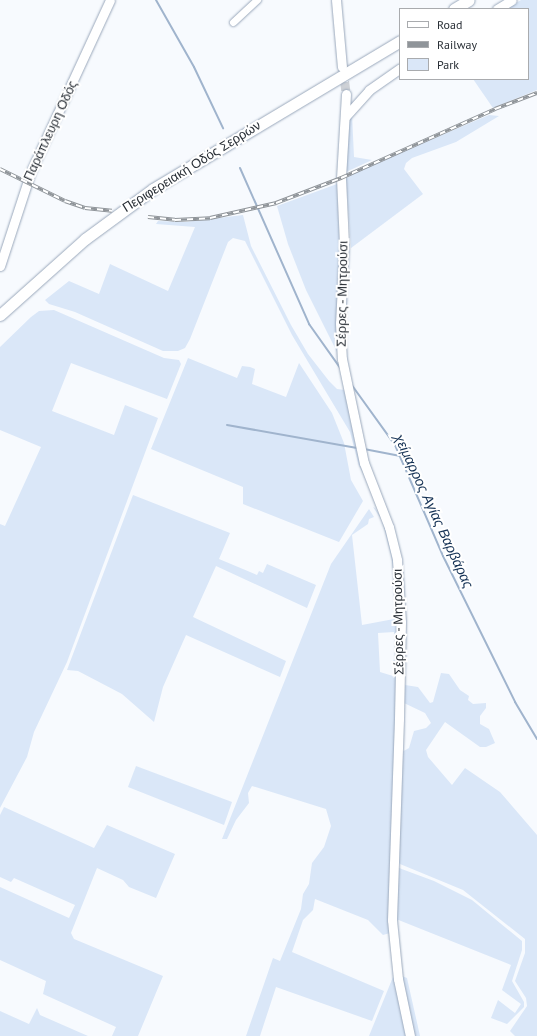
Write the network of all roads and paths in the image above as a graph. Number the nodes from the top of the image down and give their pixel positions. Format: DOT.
graph roads {
  1 [pos="110,0"];
  2 [pos="257,0"];
  3 [pos="336,0"];
  4 [pos="469,0"];
  5 [pos="512,0"];
  6 [pos="456,8"];
  7 [pos="499,8"];
  8 [pos="233,22"];
  9 [pos="399,42"];
  10 [pos="342,67"];
  11 [pos="399,69"];
  12 [pos="346,94"];
  13 [pos="345,117"];
  14 [pos="0,266"];
  15 [pos="0,315"];
  16 [pos="410,1036"];
  1 -- 14 [label="street, Παράπλευρη Οδός"];
  2 -- 8 [label="street"];
  3 -- 10 [label="street"];
  4 -- 6 [label="main road"];
  5 -- 7 [label="street"];
  9 -- 15 [label="main road, Περιφερειακή Οδός Σερρών"];
  11 -- 13 [label="street"];
  12 -- 13 [label="street, Σέρρες - Μητρούσι"];
  13 -- 16 [label="street, Σέρρες - Μητρούσι"];
}
